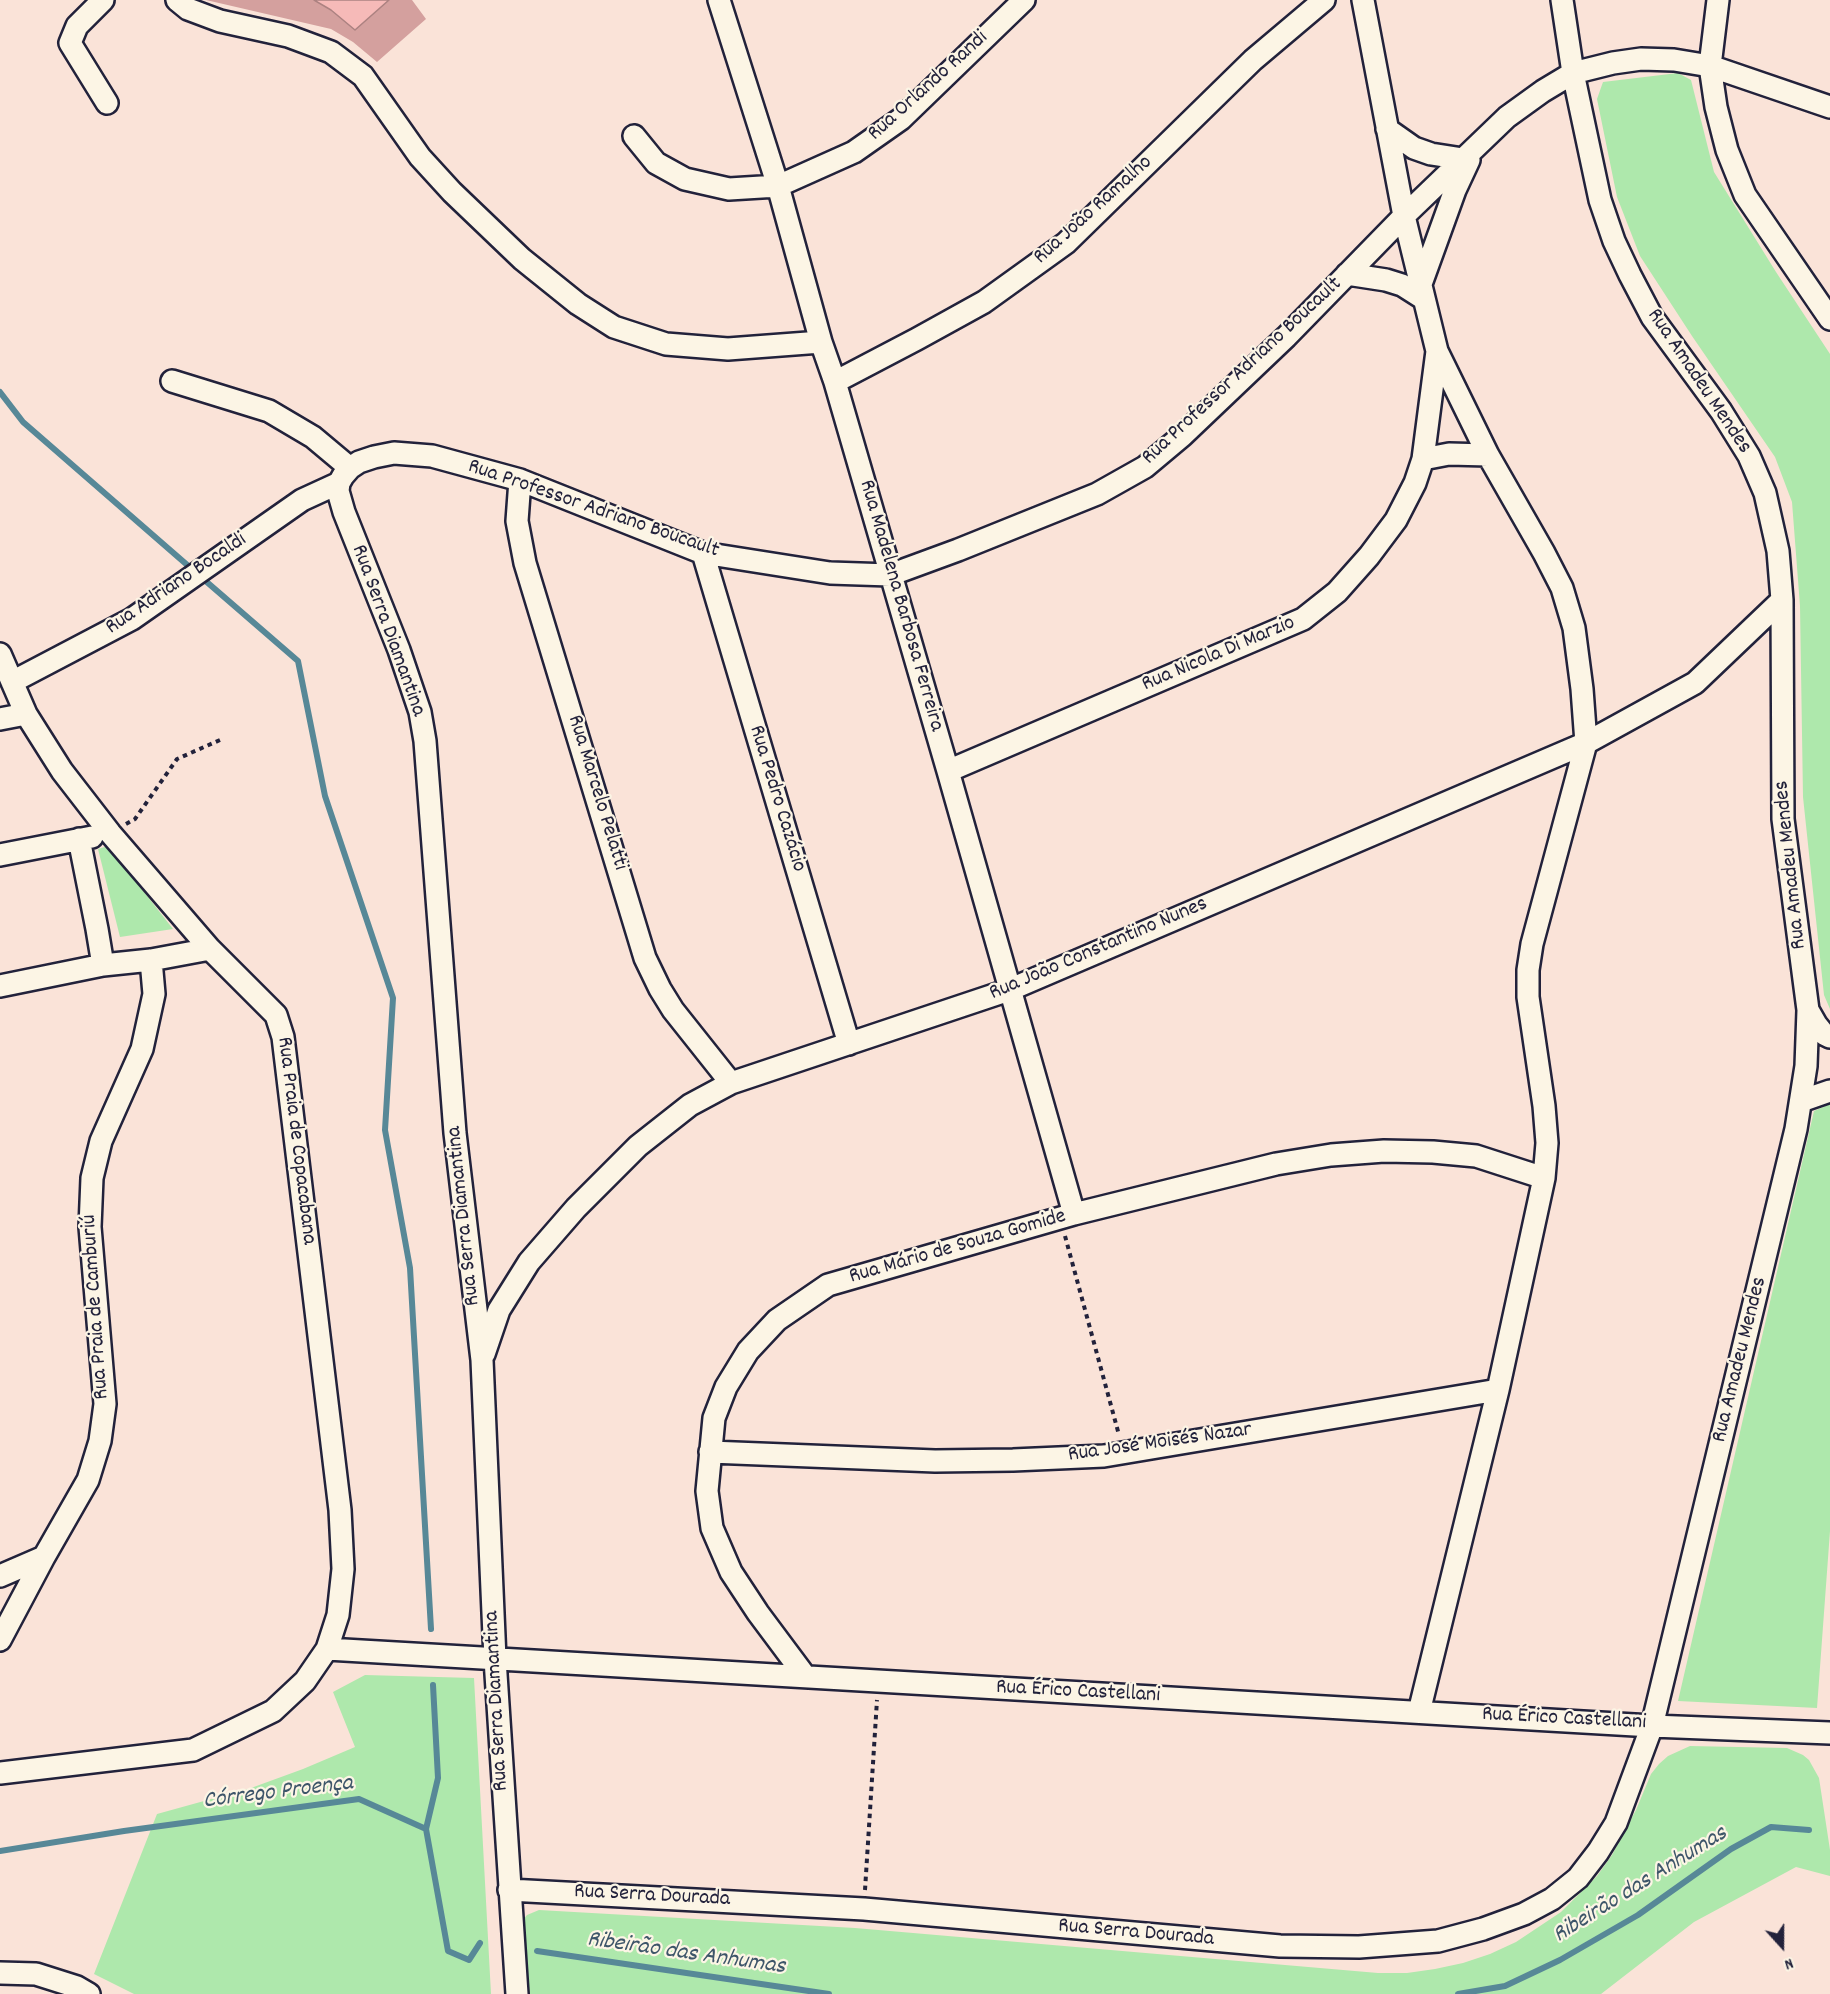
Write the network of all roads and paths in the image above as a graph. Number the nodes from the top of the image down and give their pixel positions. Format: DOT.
graph roads {
  1 [pos="103,0"];
  2 [pos="177,0"];
  3 [pos="719,0"];
  4 [pos="1024,0"];
  5 [pos="1324,0"];
  6 [pos="1363,0"];
  7 [pos="1562,0"];
  8 [pos="1718,0"];
  9 [pos="1710,66"];
  10 [pos="1573,73"];
  11 [pos="107,103"];
  12 [pos="1830,107"];
  13 [pos="1387,129"];
  14 [pos="634,136"];
  15 [pos="1468,154"];
  16 [pos="778,186"];
  17 [pos="1404,216"];
  18 [pos="1347,274"];
  19 [pos="1422,292"];
  20 [pos="1830,319"];
  21 [pos="821,342"];
  22 [pos="1437,351"];
  23 [pos="172,381"];
  24 [pos="835,382"];
  25 [pos="1488,455"];
  26 [pos="1423,459"];
  27 [pos="349,471"];
  28 [pos="520,480"];
  29 [pos="703,553"];
  30 [pos="890,575"];
  31 [pos="1782,600"];
  32 [pos="0,654"];
  33 [pos="12,682"];
  34 [pos="26,714"];
  35 [pos="0,719"];
  36 [pos="220,740"];
  37 [pos="1586,743"];
  38 [pos="948,771"];
  39 [pos="110,833"];
  40 [pos="79,839"];
  41 [pos="0,855"];
  42 [pos="210,949"];
  43 [pos="151,960"];
  44 [pos="103,965"];
  45 [pos="0,986"];
  46 [pos="1009,990"];
  47 [pos="1808,1010"];
  48 [pos="1830,1037"];
  49 [pos="849,1044"];
  50 [pos="731,1083"];
  51 [pos="1830,1091"];
  52 [pos="1801,1101"];
  53 [pos="1544,1178"];
  54 [pos="1067,1216"];
  55 [pos="482,1360"];
  56 [pos="1498,1390"];
  57 [pos="710,1452"];
  58 [pos="1124,1453"];
  59 [pos="44,1557"];
  60 [pos="0,1576"];
  61 [pos="0,1640"];
  62 [pos="327,1649"];
  63 [pos="495,1659"];
  64 [pos="805,1676"];
  65 [pos="879,1682"];
  66 [pos="1419,1712"];
  67 [pos="1652,1726"];
  68 [pos="1830,1733"];
  69 [pos="0,1773"];
  70 [pos="509,1890"];
  71 [pos="864,1909"];
  72 [pos="0,1973"];
  73 [pos="87,1993"];
  74 [pos="517,1994"];
  1 -- 11 [label="street"];
  2 -- 21 [label="street"];
  3 -- 16 [label="street, Rua Madelena Barbosa Ferreira"];
  4 -- 16 [label="street, Rua Orlando Randi"];
  5 -- 24 [label="street, Rua João Ramalho"];
  6 -- 13 [label="street"];
  7 -- 10 [label="street, Rua Amadeu Mendes"];
  8 -- 9 [label="street"];
  9 -- 10 [label="street, Rua Professor Adriano Boucault"];
  9 -- 12 [label="street, Rua Professor Adriano Boucault"];
  9 -- 20 [label="street"];
  10 -- 15 [label="street, Rua Professor Adriano Boucault"];
  10 -- 31 [label="street, Rua Amadeu Mendes"];
  13 -- 15 [label="street"];
  13 -- 17 [label="street"];
  14 -- 16 [label="street, Rua Orlando Randi"];
  15 -- 17 [label="street, Rua Professor Adriano Boucault"];
  15 -- 19 [label="street"];
  16 -- 21 [label="street, Rua Madelena Barbosa Ferreira"];
  17 -- 18 [label="street, Rua Professor Adriano Boucault"];
  17 -- 19 [label="street"];
  18 -- 19 [label="street"];
  18 -- 30 [label="street, Rua Professor Adriano Boucault"];
  19 -- 22 [label="street"];
  21 -- 24 [label="street, Rua Madelena Barbosa Ferreira"];
  22 -- 25 [label="street"];
  22 -- 26 [label="street, Rua Nicola Di Marzio"];
  23 -- 27 [label="street"];
  24 -- 30 [label="street, Rua Madelena Barbosa Ferreira"];
  25 -- 26 [label="street"];
  25 -- 37 [label="street"];
  26 -- 38 [label="street, Rua Nicola Di Marzio"];
  27 -- 28 [label="street, Rua Professor Adriano Boucault"];
  27 -- 33 [label="street, Rua Adriano Bocaldi"];
  27 -- 55 [label="street, Rua Serra Diamantina"];
  28 -- 29 [label="street, Rua Professor Adriano Boucault"];
  28 -- 50 [label="street, Rua Marcelo Pelatti"];
  29 -- 30 [label="street, Rua Professor Adriano Boucault"];
  29 -- 49 [label="street, Rua Pedro Cazácio"];
  30 -- 38 [label="street, Rua Madelena Barbosa Ferreira"];
  31 -- 37 [label="street, Rua João Constantino Nunes"];
  31 -- 47 [label="street, Rua Amadeu Mendes"];
  32 -- 33 [label="street, Rua Praia de Copacabana"];
  33 -- 34 [label="street, Rua Praia de Copacabana"];
  34 -- 35 [label="street"];
  34 -- 39 [label="street, Rua Praia de Copacabana"];
  36 -- 39 [label="path"];
  37 -- 46 [label="street, Rua João Constantino Nunes"];
  37 -- 53 [label="street"];
  38 -- 46 [label="street, Rua Madelena Barbosa Ferreira"];
  39 -- 40 [label="street"];
  39 -- 42 [label="street, Rua Praia de Copacabana"];
  40 -- 41 [label="street"];
  40 -- 44 [label="street"];
  42 -- 43 [label="street"];
  42 -- 62 [label="street, Rua Praia de Copacabana"];
  43 -- 44 [label="street"];
  43 -- 59 [label="street, Rua Praia de Camburiú"];
  44 -- 45 [label="street"];
  46 -- 49 [label="street, Rua João Constantino Nunes"];
  46 -- 54 [label="street, Rua Madelena Barbosa Ferreira"];
  47 -- 48 [label="street"];
  47 -- 52 [label="street, Rua Amadeu Mendes"];
  49 -- 50 [label="street, Rua João Constantino Nunes"];
  50 -- 55 [label="street, Rua João Constantino Nunes"];
  51 -- 52 [label="street"];
  52 -- 67 [label="street, Rua Amadeu Mendes"];
  53 -- 54 [label="street, Rua Mário de Souza Gomide"];
  53 -- 56 [label="street"];
  54 -- 57 [label="street, Rua Mário de Souza Gomide"];
  54 -- 58 [label="path"];
  55 -- 63 [label="street, Rua Serra Diamantina"];
  56 -- 58 [label="street, Rua José Moisés Nazar"];
  56 -- 66 [label="street"];
  57 -- 58 [label="street, Rua José Moisés Nazar"];
  57 -- 64 [label="street, Rua Mário de Souza Gomide"];
  59 -- 60 [label="street"];
  59 -- 61 [label="street, Rua Praia de Camburiú"];
  62 -- 63 [label="street, Rua Érico Castellani"];
  62 -- 69 [label="street, Rua Praia de Copacabana"];
  63 -- 64 [label="street, Rua Érico Castellani"];
  63 -- 70 [label="street, Rua Serra Diamantina"];
  64 -- 65 [label="street, Rua Érico Castellani"];
  65 -- 66 [label="street, Rua Érico Castellani"];
  65 -- 71 [label="path"];
  66 -- 67 [label="street, Rua Érico Castellani"];
  67 -- 68 [label="street, Rua Érico Castellani"];
  67 -- 71 [label="street, Rua Serra Dourada"];
  70 -- 71 [label="street, Rua Serra Dourada"];
  70 -- 74 [label="street, Rua Serra Diamantina"];
  72 -- 73 [label="street"];
}
